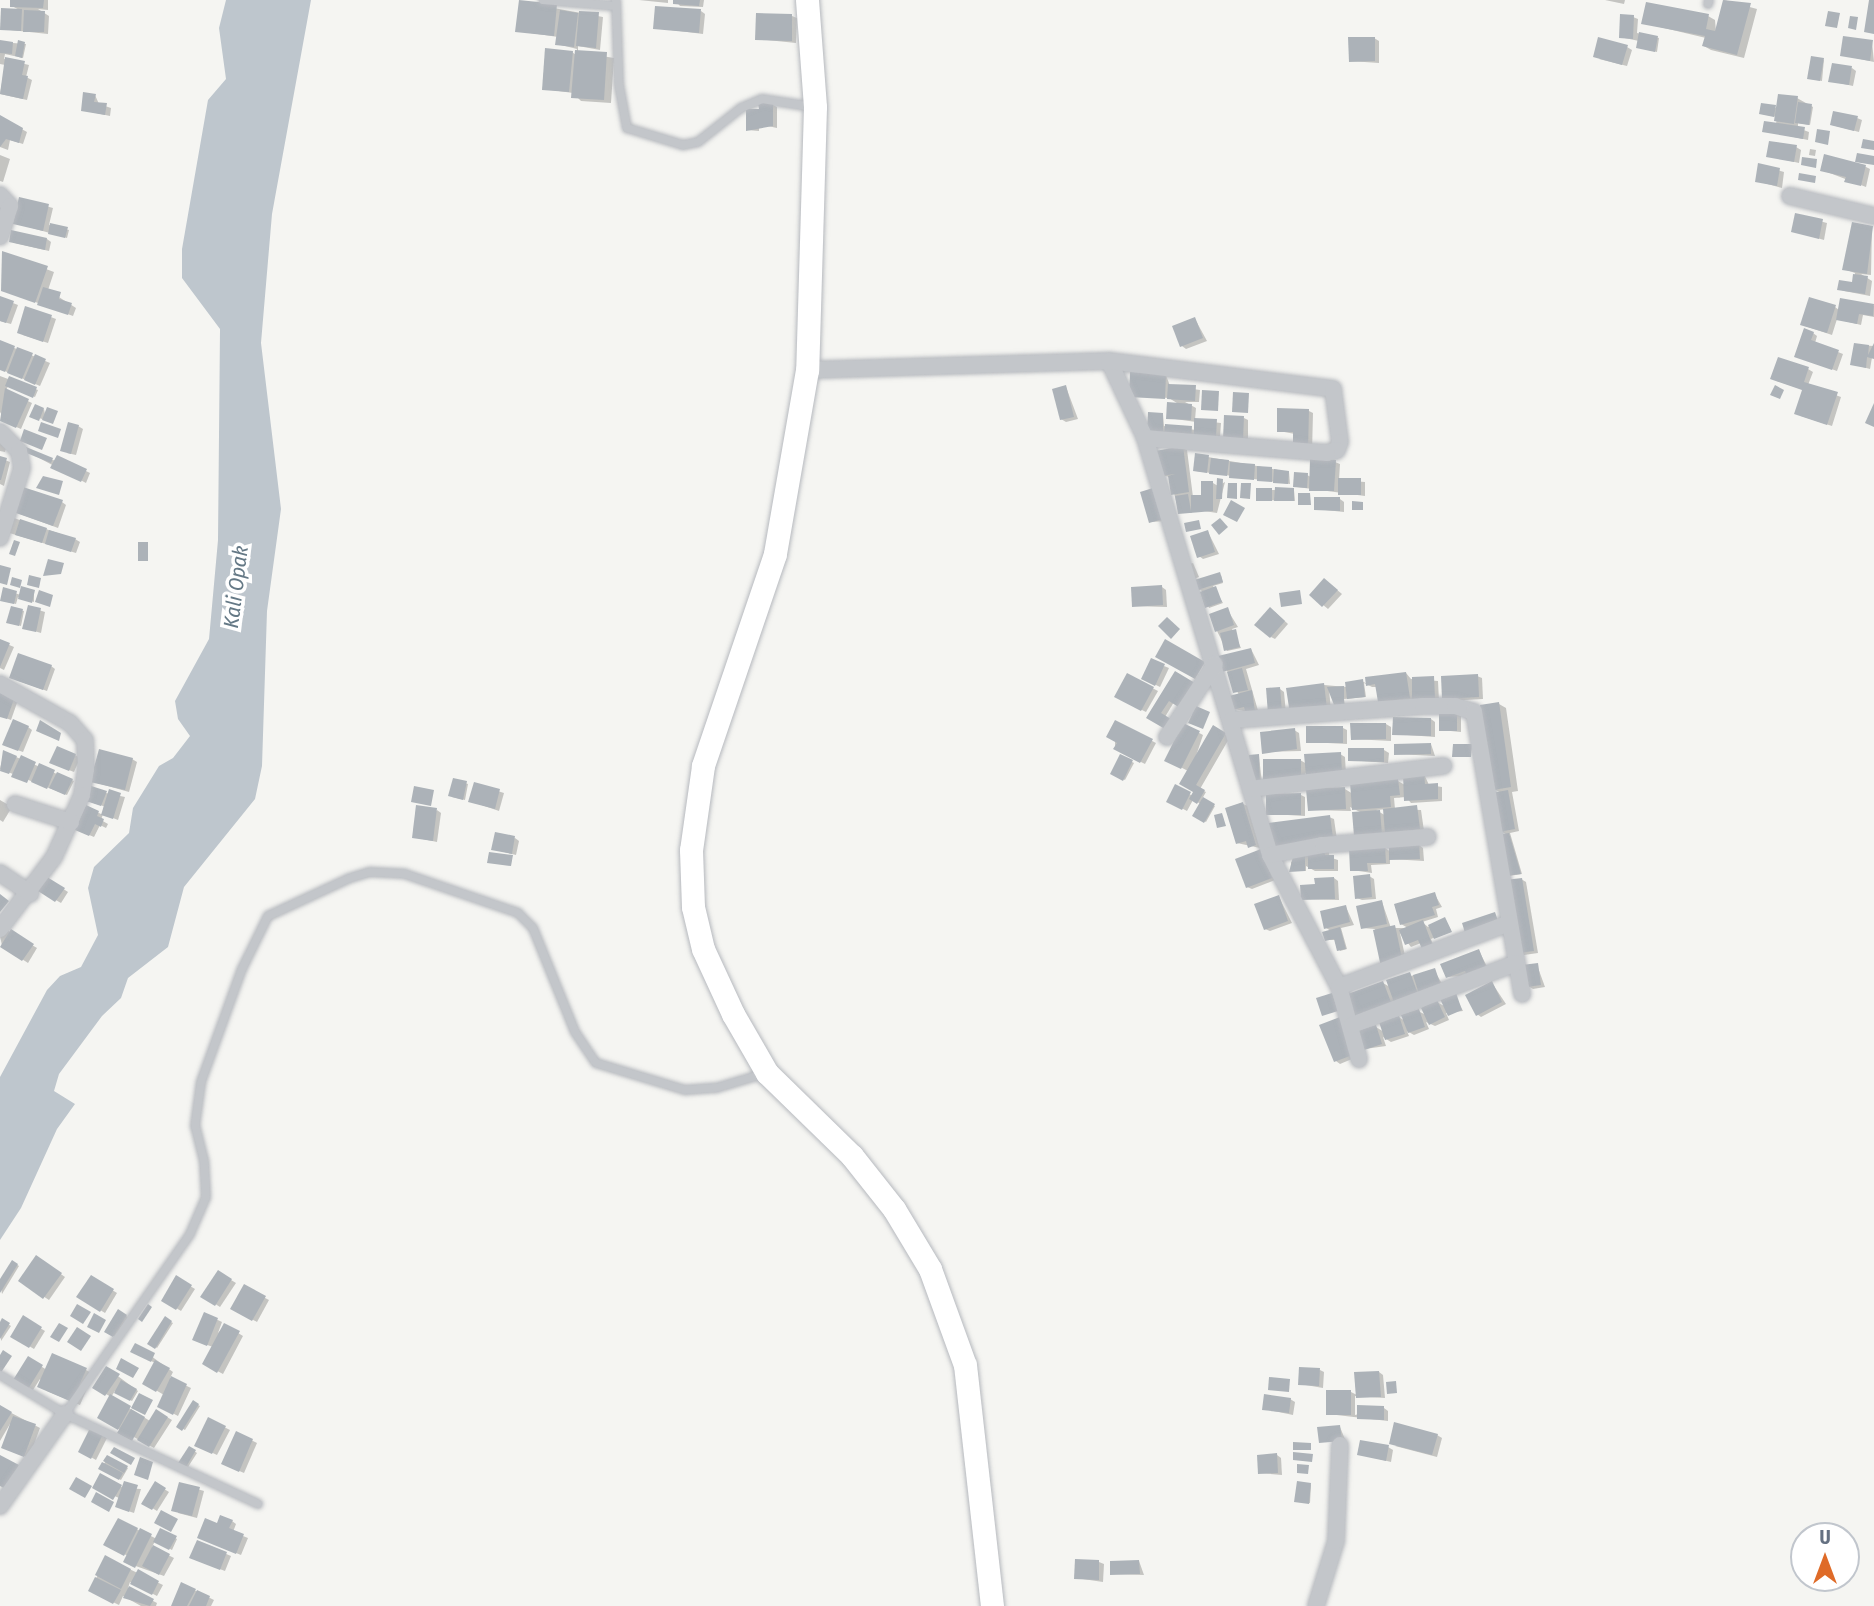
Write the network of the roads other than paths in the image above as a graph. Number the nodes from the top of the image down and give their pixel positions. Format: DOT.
graph roads {
  1 [pos="543,0"];
  2 [pos="807,0"];
  3 [pos="616,3"];
  4 [pos="815,107"];
  5 [pos="0,195"];
  6 [pos="1790,196"];
  7 [pos="1874,216"];
  8 [pos="0,236"];
  9 [pos="1109,360"];
  10 [pos="807,370"];
  11 [pos="0,432"];
  12 [pos="1145,438"];
  13 [pos="0,538"];
  14 [pos="1214,664"];
  15 [pos="0,684"];
  16 [pos="1232,720"];
  17 [pos="1167,737"];
  18 [pos="1444,766"];
  19 [pos="1250,789"];
  20 [pos="15,804"];
  21 [pos="71,822"];
  22 [pos="1427,837"];
  23 [pos="1270,855"];
  24 [pos="0,873"];
  25 [pos="31,894"];
  26 [pos="1510,923"];
  27 [pos="0,929"];
  28 [pos="1516,963"];
  29 [pos="1339,987"];
  30 [pos="1522,993"];
  31 [pos="1352,1025"];
  32 [pos="1359,1059"];
  33 [pos="767,1073"];
  34 [pos="0,1375"];
  35 [pos="65,1414"];
  36 [pos="1340,1446"];
  37 [pos="258,1504"];
  38 [pos="0,1506"];
  39 [pos="992,1606"];
  40 [pos="1316,1606"];
  1 -- 3 [label="lane"];
  2 -- 4 [label="street"];
  3 -- 4 [label="lane"];
  4 -- 10 [label="street"];
  5 -- 8 [label="street"];
  6 -- 7 [label="street"];
  9 -- 10 [label="street"];
  9 -- 12 [label="street"];
  9 -- 12 [label="street"];
  10 -- 33 [label="street"];
  11 -- 13 [label="street"];
  12 -- 14 [label="street"];
  14 -- 16 [label="street"];
  14 -- 17 [label="street"];
  15 -- 21 [label="street"];
  16 -- 19 [label="street"];
  16 -- 26 [label="street"];
  18 -- 19 [label="street"];
  19 -- 23 [label="street"];
  20 -- 21 [label="street"];
  21 -- 25 [label="street"];
  22 -- 23 [label="street"];
  23 -- 29 [label="street"];
  24 -- 25 [label="street"];
  25 -- 27 [label="street"];
  26 -- 28 [label="street"];
  26 -- 29 [label="street"];
  28 -- 30 [label="street"];
  28 -- 31 [label="street"];
  29 -- 31 [label="street"];
  31 -- 32 [label="street"];
  33 -- 35 [label="lane"];
  33 -- 39 [label="street"];
  34 -- 35 [label="lane"];
  35 -- 37 [label="lane"];
  35 -- 38 [label="street"];
  36 -- 40 [label="street"];
}
